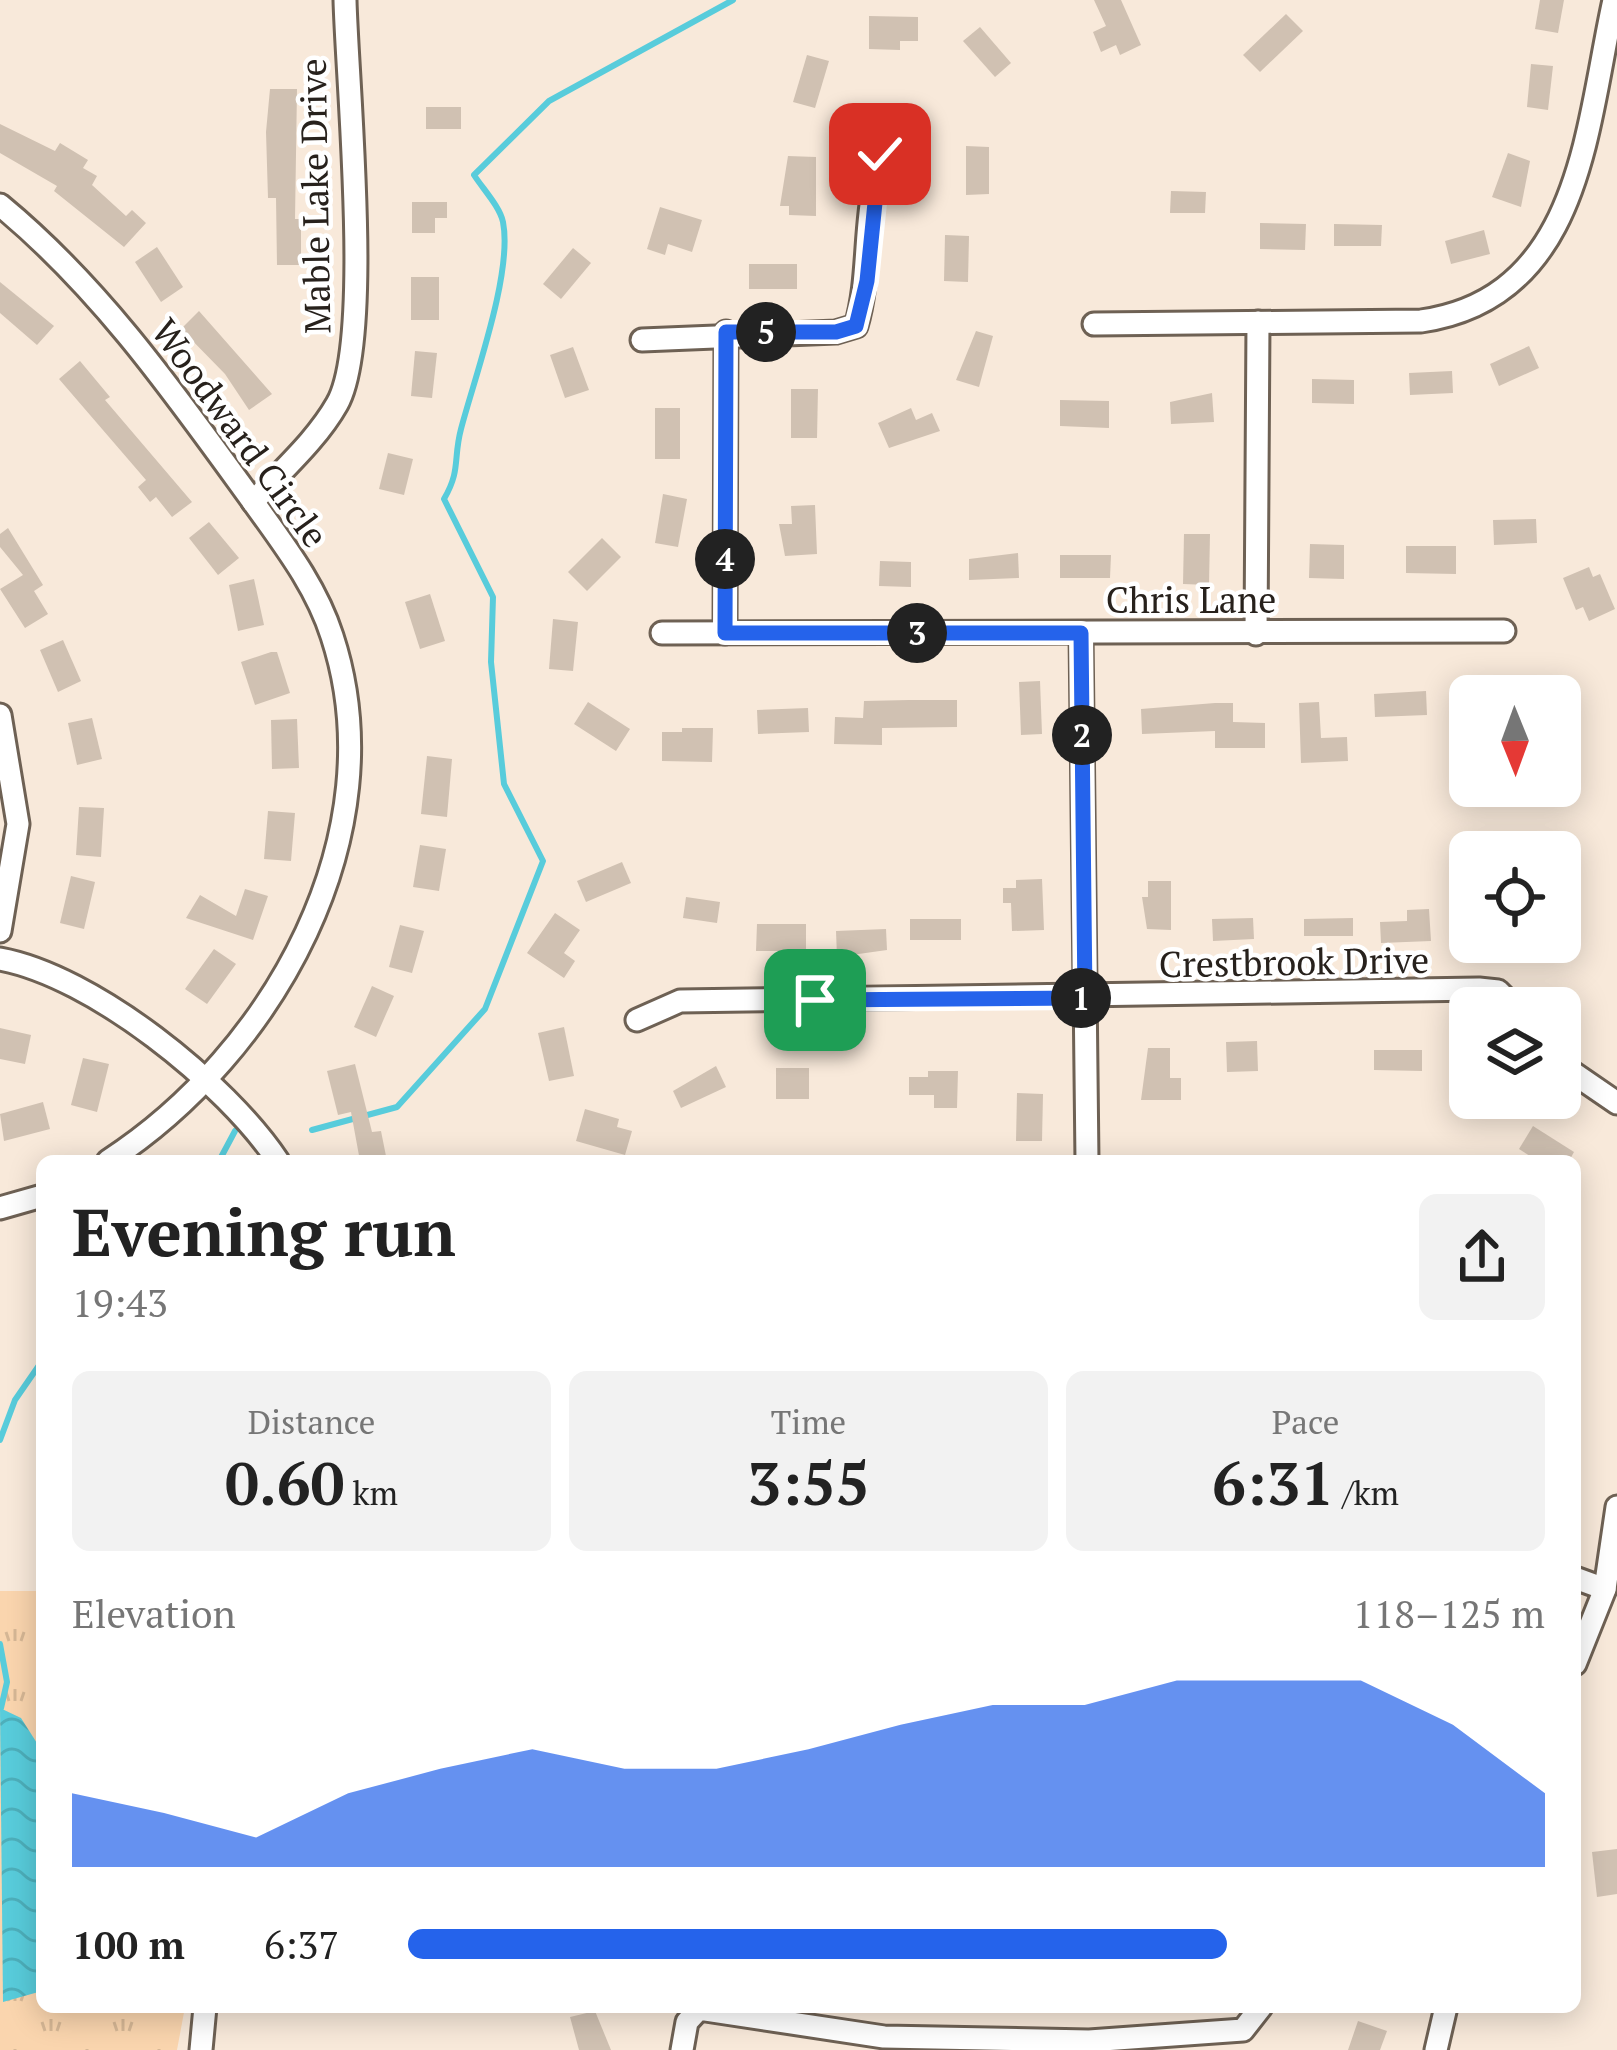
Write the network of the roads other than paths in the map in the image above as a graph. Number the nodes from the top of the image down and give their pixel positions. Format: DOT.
graph roads {
  1 [pos="345,0"];
  2 [pos="1614,0"];
  3 [pos="898,131"];
  4 [pos="0,205"];
  5 [pos="1258,322"];
  6 [pos="1094,324"];
  7 [pos="726,332"];
  8 [pos="642,340"];
  9 [pos="253,502"];
  10 [pos="1504,632"];
  11 [pos="662,633"];
  12 [pos="725,633"];
  13 [pos="1081,633"];
  14 [pos="1256,634"];
  15 [pos="0,716"];
  16 [pos="0,931"];
  17 [pos="0,959"];
  18 [pos="1449,990"];
  19 [pos="1085,998"];
  20 [pos="638,1020"];
  21 [pos="1581,1078"];
  22 [pos="203,1082"];
  23 [pos="1617,1103"];
  24 [pos="116,1155"];
  25 [pos="274,1155"];
  26 [pos="1087,1155"];
  27 [pos="36,1198"];
  28 [pos="0,1208"];
  29 [pos="1617,1507"];
  30 [pos="1581,1580"];
  31 [pos="1605,1588"];
  32 [pos="1581,1649"];
  33 [pos="204,2013"];
  34 [pos="687,2013"];
  35 [pos="730,2013"];
  36 [pos="1256,2013"];
  37 [pos="1445,2013"];
  38 [pos="1089,2045"];
  39 [pos="201,2050"];
  40 [pos="682,2050"];
  41 [pos="1436,2050"];
  1 -- 9 [label="street, Mable Lake Drive"];
  2 -- 5 [label="street"];
  3 -- 7 [label="street"];
  4 -- 9 [label="street, Woodward Circle"];
  5 -- 6 [label="street"];
  5 -- 14 [label="street"];
  7 -- 8 [label="street"];
  7 -- 12 [label="street"];
  9 -- 22 [label="street, Woodward Circle"];
  10 -- 14 [label="street, Chris Lane"];
  11 -- 12 [label="street, Chris Lane"];
  12 -- 13 [label="street, Chris Lane"];
  13 -- 14 [label="street, Chris Lane"];
  13 -- 19 [label="street"];
  15 -- 16 [label="street"];
  17 -- 22 [label="street"];
  18 -- 19 [label="street, Crestbrook Drive"];
  19 -- 20 [label="street, Crestbrook Drive"];
  19 -- 26 [label="street"];
  21 -- 23 [label="street"];
  22 -- 24 [label="street, Woodward Circle"];
  22 -- 25 [label="street"];
  27 -- 28 [label="street"];
  29 -- 31 [label="street"];
  30 -- 31 [label="street"];
  31 -- 32 [label="street"];
  33 -- 39 [label="street"];
  34 -- 40 [label="street"];
  35 -- 38 [label="street"];
  36 -- 38 [label="street"];
  37 -- 41 [label="street"];
}
